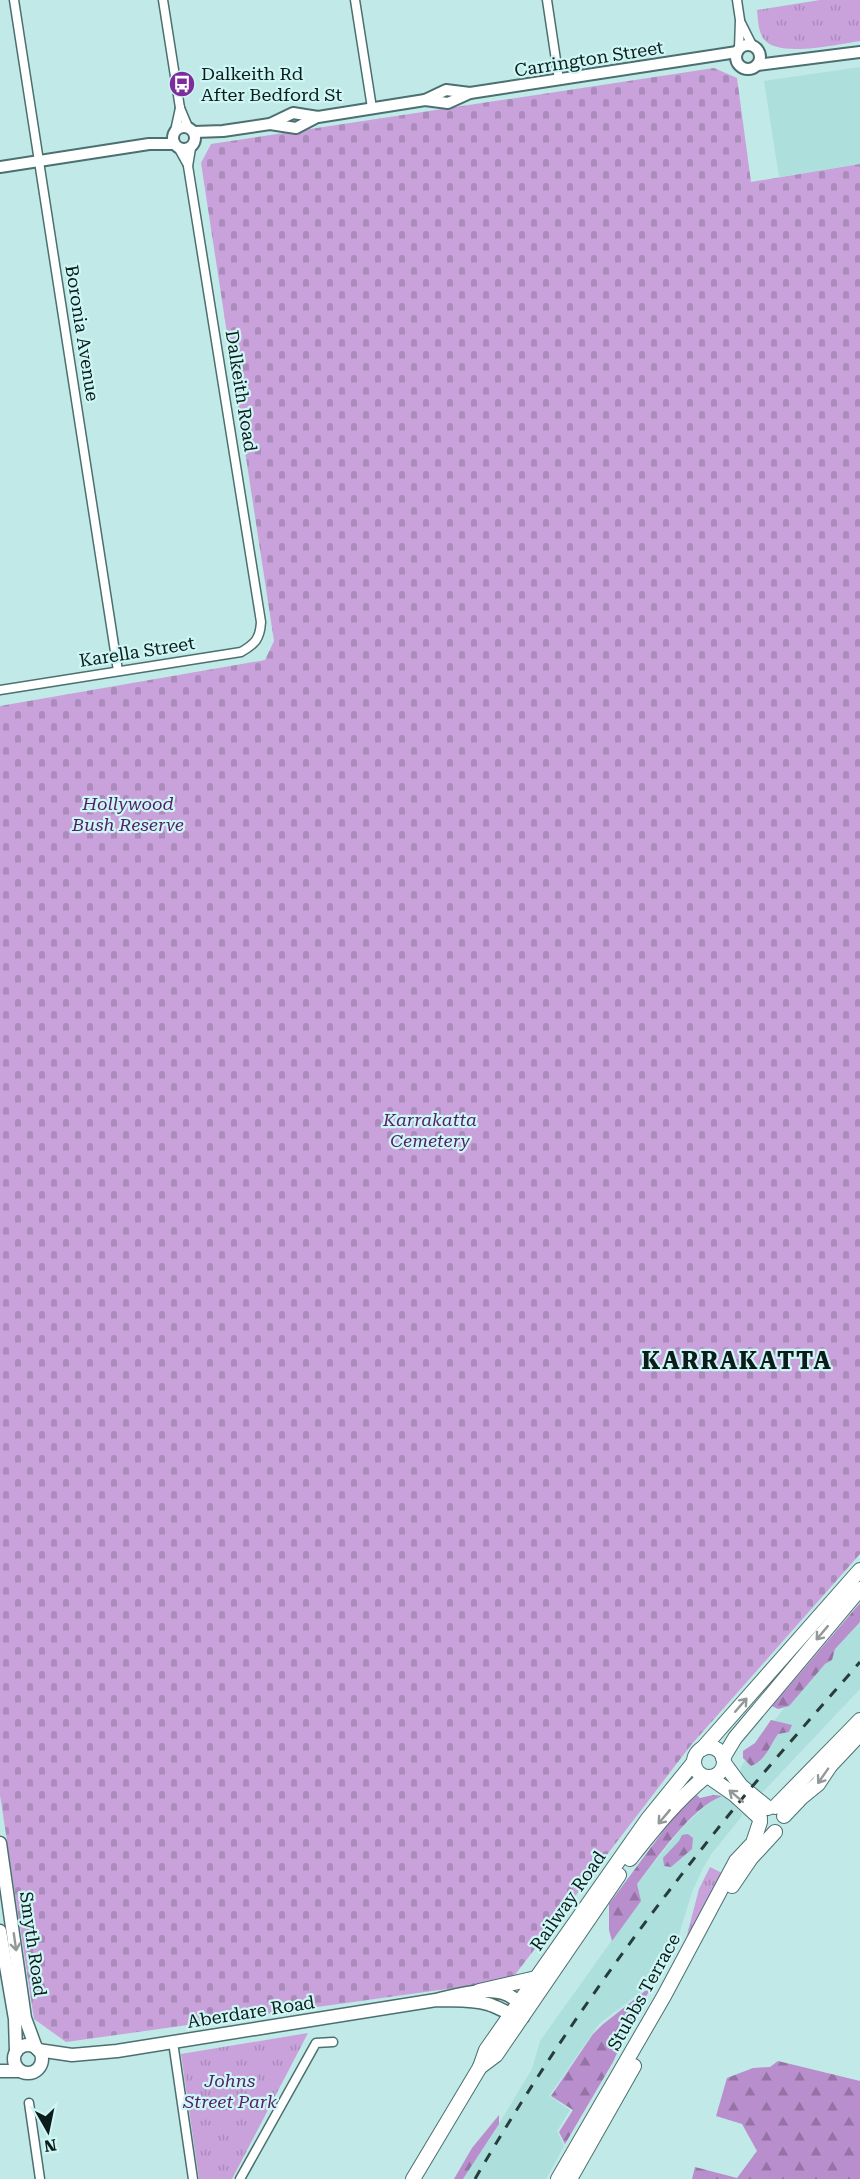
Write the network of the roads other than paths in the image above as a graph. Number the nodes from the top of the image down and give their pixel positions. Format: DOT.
graph roads {
  1 [pos="14,0"];
  2 [pos="163,0"];
  3 [pos="355,0"];
  4 [pos="547,0"];
  5 [pos="737,0"];
  6 [pos="740,20"];
  7 [pos="756,49"];
  8 [pos="860,52"];
  9 [pos="737,54"];
  10 [pos="791,60"];
  11 [pos="758,65"];
  12 [pos="559,80"];
  13 [pos="180,108"];
  14 [pos="372,108"];
  15 [pos="192,137"];
  16 [pos="175,139"];
  17 [pos="39,161"];
  18 [pos="188,166"];
  19 [pos="0,167"];
  20 [pos="261,622"];
  21 [pos="118,671"];
  22 [pos="0,690"];
  23 [pos="860,1570"];
  24 [pos="860,1588"];
  25 [pos="860,1720"];
  26 [pos="860,1734"];
  27 [pos="702,1749"];
  28 [pos="723,1760"];
  29 [pos="694,1762"];
  30 [pos="707,1777"];
  31 [pos="769,1814"];
  32 [pos="0,1843"];
  33 [pos="2,1867"];
  34 [pos="0,1931"];
  35 [pos="536,1978"];
  36 [pos="479,1991"];
  37 [pos="436,2001"];
  38 [pos="517,2012"];
  39 [pos="173,2042"];
  40 [pos="333,2042"];
  41 [pos="37,2049"];
  42 [pos="15,2053"];
  43 [pos="72,2055"];
  44 [pos="0,2060"];
  45 [pos="39,2067"];
  46 [pos="0,2071"];
  47 [pos="20,2071"];
  48 [pos="29,2103"];
  49 [pos="40,2179"];
  50 [pos="193,2179"];
  51 [pos="240,2179"];
  52 [pos="413,2179"];
  53 [pos="558,2179"];
  54 [pos="570,2179"];
  1 -- 17 [label="street, Boronia Avenue"];
  2 -- 13 [label="street"];
  3 -- 14 [label="street"];
  4 -- 12 [label="street"];
  5 -- 6 [label="street"];
  6 -- 7 [label="street"];
  6 -- 9 [label="street"];
  7 -- 9 [label="street"];
  7 -- 10 [label="street"];
  7 -- 11 [label="street"];
  8 -- 10 [label="street"];
  9 -- 11 [label="street"];
  9 -- 12 [label="street, Carrington Street"];
  10 -- 11 [label="street"];
  12 -- 14 [label="street, Carrington Street"];
  13 -- 15 [label="street"];
  13 -- 16 [label="street"];
  14 -- 15 [label="street, Carrington Street"];
  15 -- 16 [label="street"];
  15 -- 16 [label="street"];
  15 -- 18 [label="street, Dalkeith Road"];
  16 -- 17 [label="street"];
  16 -- 18 [label="street, Dalkeith Road"];
  17 -- 19 [label="street"];
  17 -- 21 [label="street, Boronia Avenue"];
  18 -- 20 [label="street, Dalkeith Road"];
  20 -- 21 [label="street, Karella Street"];
  21 -- 22 [label="street, Karella Street"];
  27 -- 23 [label="main road, one-way"];
  24 -- 28 [label="main road, one-way"];
  25 -- 31 [label="main road, Stubbs Terrace"];
  26 -- 31 [label="main road, Stubbs Terrace, one-way"];
  27 -- 28 [label="main road"];
  27 -- 29 [label="main road"];
  28 -- 30 [label="main road"];
  28 -- 31 [label="main road"];
  29 -- 30 [label="main road"];
  29 -- 35 [label="main road, Railway Road"];
  31 -- 30 [label="main road, one-way"];
  30 -- 38 [label="main road, Railway Road, one-way"];
  31 -- 53 [label="main road, Stubbs Terrace"];
  31 -- 54 [label="main road, Stubbs Terrace"];
  32 -- 33 [label="main road, Smyth Road"];
  33 -- 41 [label="main road, Smyth Road, one-way"];
  34 -- 42 [label="main road, Smyth Road"];
  35 -- 36 [label="main road"];
  35 -- 38 [label="main road, Railway Road"];
  36 -- 37 [label="main road, Aberdare Road"];
  36 -- 38 [label="main road, Aberdare Road"];
  37 -- 38 [label="main road, Aberdare Road"];
  37 -- 39 [label="main road, Aberdare Road"];
  38 -- 52 [label="main road, Railway Road"];
  39 -- 43 [label="main road, Aberdare Road"];
  39 -- 50 [label="street"];
  40 -- 51 [label="street"];
  41 -- 42 [label="main road"];
  41 -- 43 [label="main road, Aberdare Road"];
  41 -- 45 [label="main road"];
  42 -- 44 [label="main road"];
  42 -- 47 [label="main road"];
  43 -- 45 [label="main road, Aberdare Road"];
  45 -- 47 [label="main road"];
  46 -- 47 [label="main road"];
  48 -- 49 [label="street"];
}
